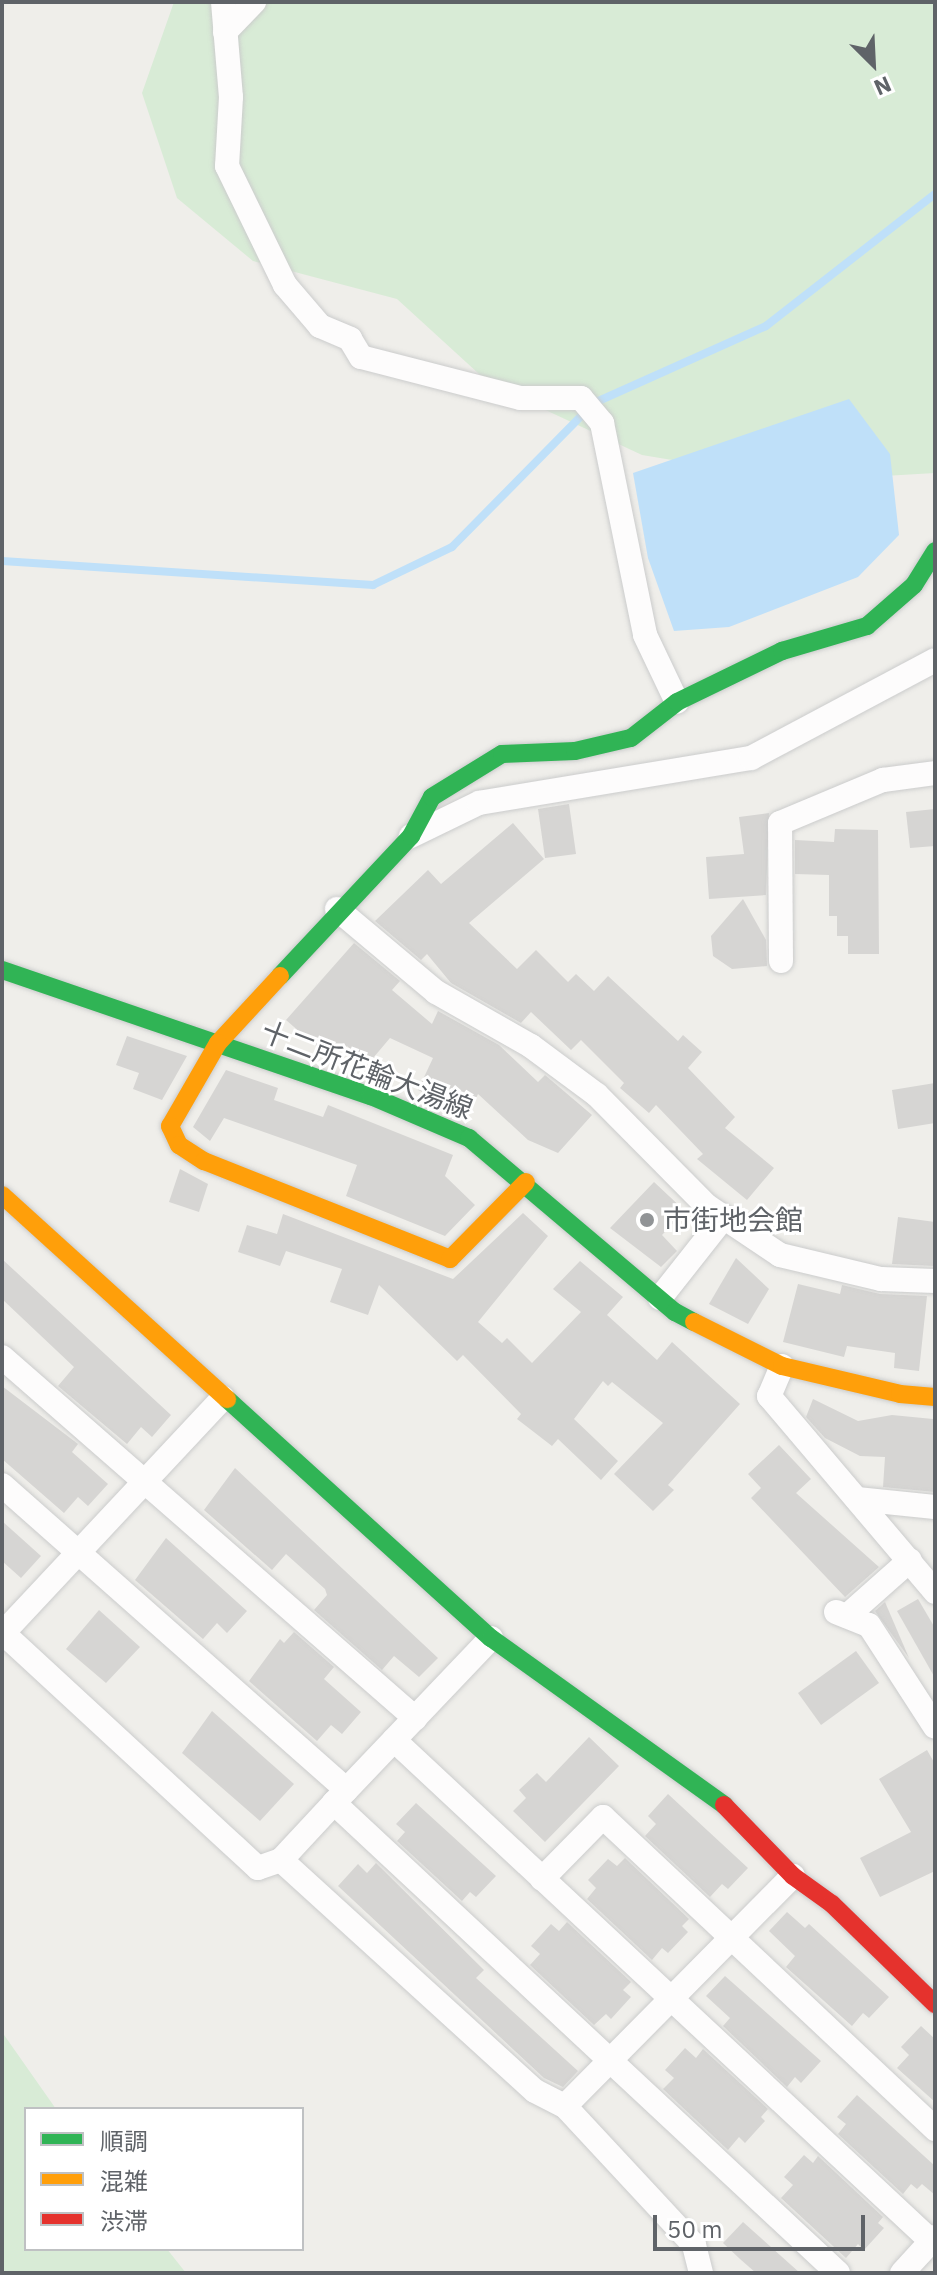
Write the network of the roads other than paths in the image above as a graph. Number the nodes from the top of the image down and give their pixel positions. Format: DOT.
graph roads {
  1 [pos="223,2"];
  2 [pos="254,2"];
  3 [pos="225,32"];
  4 [pos="935,551"];
  5 [pos="935,660"];
  6 [pos="677,702"];
  7 [pos="935,773"];
  8 [pos="411,836"];
  9 [pos="337,909"];
  10 [pos="781,961"];
  11 [pos="2,970"];
  12 [pos="218,1043"];
  13 [pos="526,1182"];
  14 [pos="2,1195"];
  15 [pos="724,1217"];
  16 [pos="935,1281"];
  17 [pos="660,1298"];
  18 [pos="2,1357"];
  19 [pos="782,1366"];
  20 [pos="935,1397"];
  21 [pos="223,1398"];
  22 [pos="145,1482"];
  23 [pos="2,1485"];
  24 [pos="857,1499"];
  25 [pos="935,1507"];
  26 [pos="78,1552"];
  27 [pos="910,1560"];
  28 [pos="935,1592"];
  29 [pos="2,1632"];
  30 [pos="491,1638"];
  31 [pos="415,1718"];
  32 [pos="935,1727"];
  33 [pos="394,1740"];
  34 [pos="340,1796"];
  35 [pos="281,1860"];
  36 [pos="793,1876"];
  37 [pos="542,1879"];
  38 [pos="731,1937"];
  39 [pos="670,1998"];
  40 [pos="935,2004"];
  41 [pos="612,2062"];
  42 [pos="565,2106"];
  43 [pos="935,2129"];
  44 [pos="933,2239"];
  45 [pos="701,2273"];
  46 [pos="838,2273"];
  47 [pos="902,2273"];
  1 -- 3 [label="street"];
  2 -- 3 [label="street"];
  3 -- 6 [label="street"];
  4 -- 6 [label="street"];
  5 -- 8 [label="street"];
  6 -- 8 [label="street"];
  7 -- 10 [label="street"];
  8 -- 9 [label="street"];
  9 -- 12 [label="street"];
  9 -- 15 [label="street"];
  11 -- 12 [label="street, 十二所花輪大湯線"];
  12 -- 13 [label="street, 十二所花輪大湯線"];
  12 -- 13 [label="street"];
  13 -- 17 [label="street, 十二所花輪大湯線"];
  14 -- 21 [label="street"];
  15 -- 16 [label="street"];
  15 -- 17 [label="street"];
  17 -- 19 [label="street, 十二所花輪大湯線"];
  18 -- 22 [label="street"];
  19 -- 20 [label="street, 十二所花輪大湯線"];
  19 -- 24 [label="street"];
  21 -- 22 [label="street"];
  21 -- 30 [label="street"];
  22 -- 26 [label="street"];
  22 -- 31 [label="street"];
  23 -- 26 [label="street"];
  24 -- 25 [label="street"];
  24 -- 27 [label="street"];
  26 -- 29 [label="street"];
  26 -- 34 [label="street"];
  27 -- 28 [label="street"];
  27 -- 32 [label="street"];
  29 -- 35 [label="street"];
  30 -- 31 [label="street"];
  30 -- 36 [label="street"];
  31 -- 33 [label="street"];
  33 -- 34 [label="street"];
  33 -- 37 [label="street"];
  34 -- 35 [label="street"];
  34 -- 41 [label="street"];
  35 -- 42 [label="street"];
  36 -- 38 [label="street"];
  36 -- 40 [label="street"];
  37 -- 38 [label="street"];
  37 -- 39 [label="street"];
  38 -- 39 [label="street"];
  38 -- 43 [label="street"];
  39 -- 41 [label="street"];
  39 -- 44 [label="street"];
  41 -- 42 [label="street"];
  41 -- 46 [label="street"];
  42 -- 45 [label="street"];
  44 -- 47 [label="street"];
}
